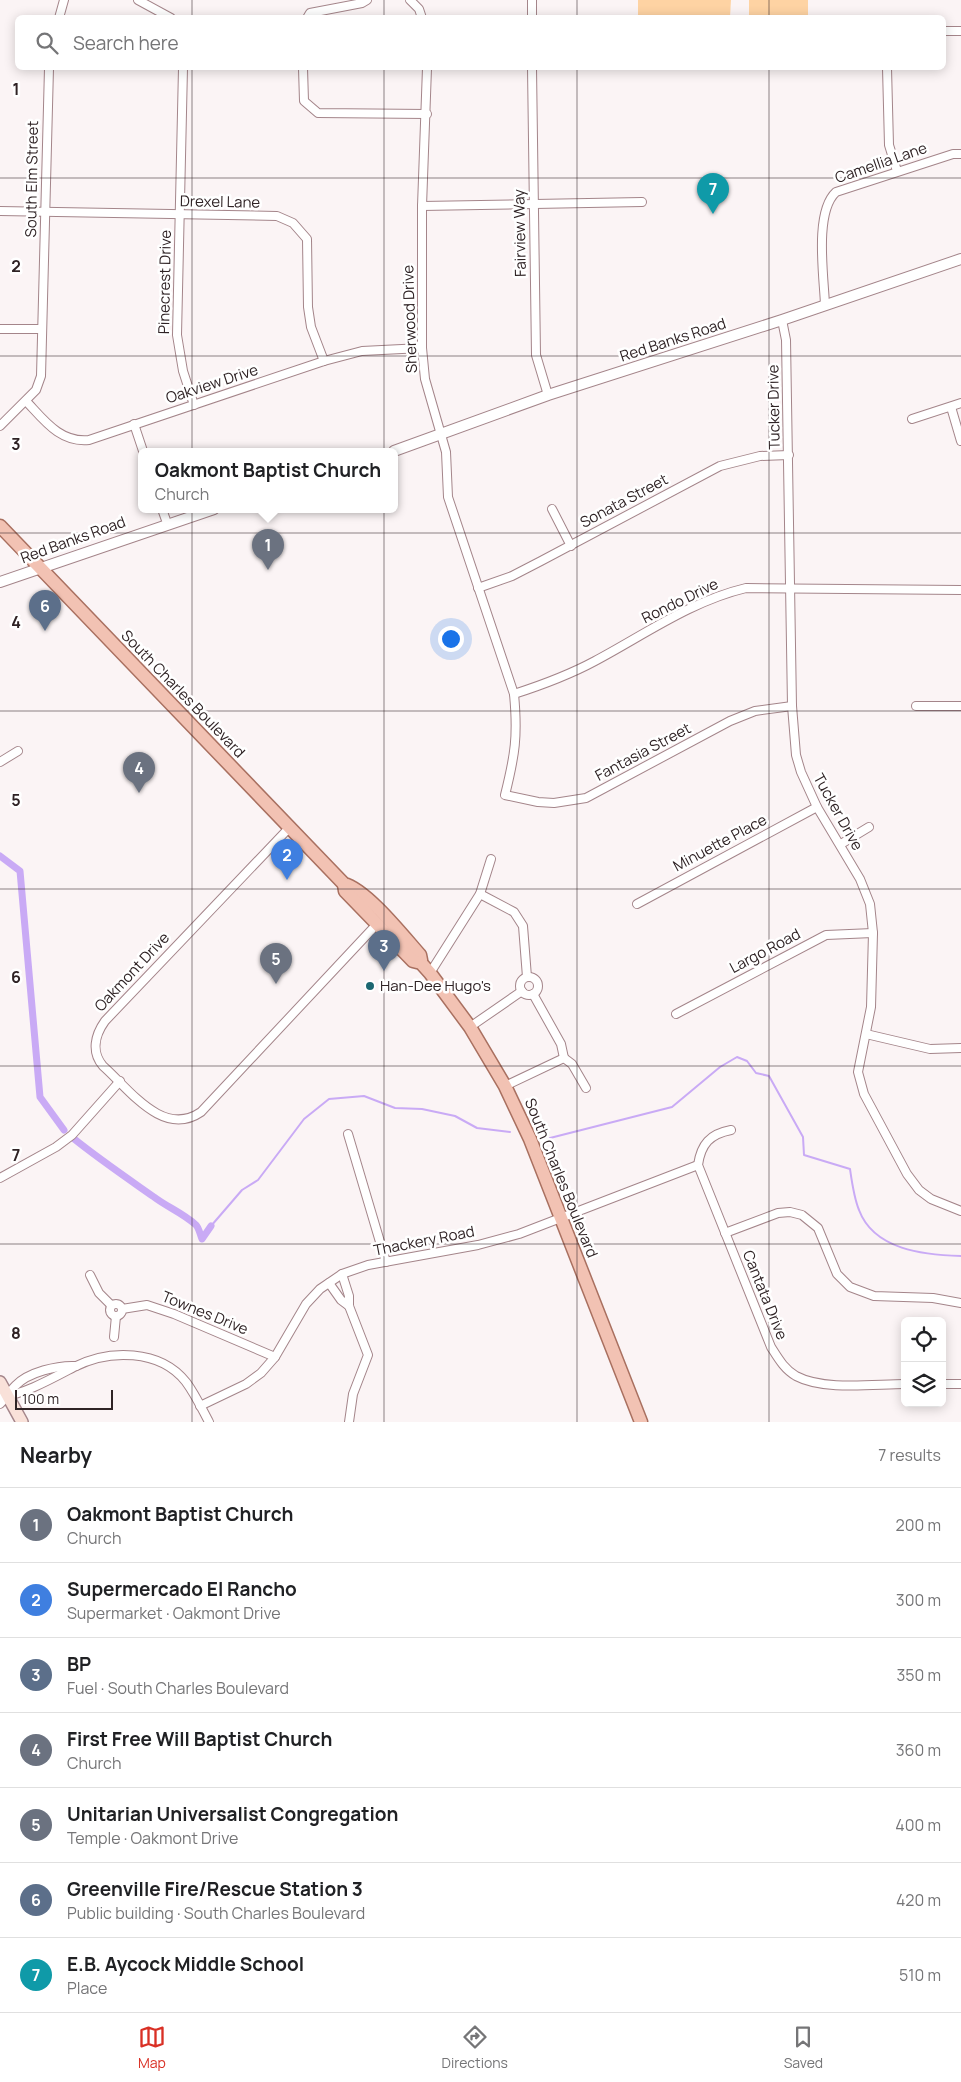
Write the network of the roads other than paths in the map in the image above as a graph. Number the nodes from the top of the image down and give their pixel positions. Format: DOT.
graph roads {
  1 [pos="64,0"];
  2 [pos="138,0"];
  3 [pos="367,0"];
  4 [pos="410,0"];
  5 [pos="532,0"];
  6 [pos="60,15"];
  7 [pos="166,15"];
  8 [pos="309,15"];
  9 [pos="421,15"];
  10 [pos="532,15"];
  11 [pos="946,31"];
  12 [pos="961,31"];
  13 [pos="49,70"];
  14 [pos="183,70"];
  15 [pos="303,70"];
  16 [pos="427,70"];
  17 [pos="532,70"];
  18 [pos="887,70"];
  19 [pos="427,114"];
  20 [pos="961,154"];
  21 [pos="897,171"];
  22 [pos="642,202"];
  23 [pos="533,204"];
  24 [pos="422,206"];
  25 [pos="0,211"];
  26 [pos="45,212"];
  27 [pos="180,215"];
  28 [pos="961,259"];
  29 [pos="826,305"];
  30 [pos="782,320"];
  31 [pos="0,328"];
  32 [pos="42,329"];
  33 [pos="422,348"];
  34 [pos="324,361"];
  35 [pos="548,395"];
  36 [pos="26,400"];
  37 [pos="961,403"];
  38 [pos="194,405"];
  39 [pos="950,407"];
  40 [pos="912,419"];
  41 [pos="134,424"];
  42 [pos="0,426"];
  43 [pos="442,435"];
  44 [pos="961,441"];
  45 [pos="141,448"];
  46 [pos="398,450"];
  47 [pos="789,455"];
  48 [pos="552,509"];
  49 [pos="163,513"];
  50 [pos="200,513"];
  51 [pos="166,523"];
  52 [pos="0,526"];
  53 [pos="571,546"];
  54 [pos="40,568"];
  55 [pos="0,582"];
  56 [pos="478,588"];
  57 [pos="791,589"];
  58 [pos="961,590"];
  59 [pos="514,694"];
  60 [pos="792,706"];
  61 [pos="916,706"];
  62 [pos="961,706"];
  63 [pos="18,751"];
  64 [pos="0,762"];
  65 [pos="505,795"];
  66 [pos="817,807"];
  67 [pos="289,828"];
  68 [pos="869,828"];
  69 [pos="841,844"];
  70 [pos="491,859"];
  71 [pos="346,889"];
  72 [pos="480,894"];
  73 [pos="637,904"];
  74 [pos="377,924"];
  75 [pos="873,934"];
  76 [pos="419,958"];
  77 [pos="430,973"];
  78 [pos="527,977"];
  79 [pos="522,991"];
  80 [pos="533,994"];
  81 [pos="676,1014"];
  82 [pos="470,1026"];
  83 [pos="866,1034"];
  84 [pos="961,1048"];
  85 [pos="564,1058"];
  86 [pos="120,1081"];
  87 [pos="505,1086"];
  88 [pos="586,1088"];
  89 [pos="731,1130"];
  90 [pos="348,1134"];
  91 [pos="698,1165"];
  92 [pos="0,1178"];
  93 [pos="961,1211"];
  94 [pos="560,1218"];
  95 [pos="725,1233"];
  96 [pos="386,1262"];
  97 [pos="342,1274"];
  98 [pos="90,1275"];
  99 [pos="329,1283"];
  100 [pos="961,1302"];
  101 [pos="111,1305"];
  102 [pos="349,1306"];
  103 [pos="122,1309"];
  104 [pos="116,1316"];
  105 [pos="114,1337"];
  106 [pos="275,1357"];
  107 [pos="0,1382"];
  108 [pos="901,1384"];
  109 [pos="946,1384"];
  110 [pos="961,1384"];
  111 [pos="3,1399"];
  112 [pos="200,1406"];
  113 [pos="22,1422"];
  114 [pos="209,1422"];
  115 [pos="349,1422"];
  116 [pos="641,1422"];
  1 -- 6 [label="street"];
  2 -- 7 [label="street"];
  3 -- 8 [label="street"];
  4 -- 9 [label="street"];
  5 -- 10 [label="street"];
  11 -- 12 [label="street"];
  13 -- 26 [label="street, South Elm Street"];
  14 -- 27 [label="street, Pinecrest Drive"];
  15 -- 19 [label="street"];
  16 -- 19 [label="street, Sherwood Drive"];
  17 -- 23 [label="street, Fairview Way"];
  18 -- 21 [label="street"];
  19 -- 24 [label="street, Sherwood Drive"];
  20 -- 21 [label="street, Camellia Lane"];
  21 -- 29 [label="street, Camellia Lane"];
  22 -- 23 [label="street"];
  23 -- 24 [label="street"];
  23 -- 35 [label="street, Fairview Way"];
  24 -- 33 [label="street, Sherwood Drive"];
  25 -- 26 [label="street, Drexel Lane"];
  26 -- 27 [label="street, Drexel Lane"];
  26 -- 32 [label="street, South Elm Street"];
  27 -- 34 [label="street, Drexel Lane"];
  27 -- 38 [label="street, Pinecrest Drive"];
  28 -- 29 [label="street, Red Banks Road"];
  29 -- 30 [label="street, Red Banks Road"];
  30 -- 35 [label="street, Red Banks Road"];
  30 -- 47 [label="street, Tucker Drive"];
  31 -- 32 [label="street"];
  32 -- 36 [label="street, South Elm Street"];
  33 -- 34 [label="street, Oakview Drive"];
  33 -- 43 [label="street, Sherwood Drive"];
  34 -- 38 [label="street, Oakview Drive"];
  35 -- 43 [label="street, Red Banks Road"];
  36 -- 41 [label="street, Oakview Drive"];
  36 -- 42 [label="street, South Elm Street"];
  37 -- 39 [label="street"];
  38 -- 41 [label="street, Oakview Drive"];
  39 -- 40 [label="street"];
  39 -- 44 [label="street"];
  41 -- 45 [label="street"];
  43 -- 46 [label="street, Red Banks Road"];
  43 -- 56 [label="street, Sherwood Drive"];
  47 -- 53 [label="street, Sonata Street"];
  47 -- 57 [label="street, Tucker Drive"];
  48 -- 53 [label="street"];
  49 -- 51 [label="street"];
  50 -- 51 [label="street, Red Banks Road"];
  51 -- 54 [label="street, Red Banks Road"];
  52 -- 54 [label="main road, South Charles Boulevard"];
  53 -- 56 [label="street, Sonata Street"];
  54 -- 55 [label="street, Red Banks Road"];
  54 -- 67 [label="main road, South Charles Boulevard"];
  56 -- 59 [label="street, Sherwood Drive"];
  57 -- 58 [label="street, Rondo Drive"];
  57 -- 59 [label="street, Rondo Drive"];
  57 -- 60 [label="street, Tucker Drive"];
  59 -- 65 [label="street, Sherwood Drive"];
  60 -- 65 [label="street, Fantasia Street"];
  60 -- 66 [label="street, Tucker Drive"];
  61 -- 62 [label="street"];
  63 -- 64 [label="street"];
  66 -- 69 [label="street, Tucker Drive"];
  66 -- 73 [label="street, Minuette Place"];
  67 -- 71 [label="main road, South Charles Boulevard"];
  67 -- 86 [label="street, Oakmont Drive"];
  68 -- 69 [label="street"];
  69 -- 75 [label="street, Tucker Drive"];
  70 -- 72 [label="street"];
  71 -- 74 [label="main road, South Charles Boulevard"];
  71 -- 76 [label="main road, South Charles Boulevard"];
  72 -- 77 [label="street"];
  72 -- 78 [label="street"];
  74 -- 76 [label="main road, South Charles Boulevard"];
  74 -- 86 [label="street, Oakmont Drive"];
  75 -- 81 [label="street, Largo Road"];
  75 -- 83 [label="street, Tucker Drive"];
  76 -- 77 [label="main road, South Charles Boulevard"];
  77 -- 82 [label="main road, South Charles Boulevard"];
  78 -- 79 [label="street"];
  78 -- 80 [label="street"];
  79 -- 80 [label="street"];
  79 -- 82 [label="street"];
  80 -- 85 [label="street"];
  82 -- 87 [label="main road, South Charles Boulevard"];
  83 -- 84 [label="street"];
  83 -- 93 [label="street, Tucker Drive"];
  85 -- 87 [label="street"];
  85 -- 88 [label="street"];
  86 -- 92 [label="street"];
  87 -- 94 [label="main road, South Charles Boulevard"];
  89 -- 91 [label="street"];
  90 -- 96 [label="street"];
  91 -- 94 [label="street, Thackery Road"];
  91 -- 95 [label="street, Cantata Drive"];
  94 -- 96 [label="street, Thackery Road"];
  94 -- 116 [label="main road, South Charles Boulevard"];
  95 -- 100 [label="street"];
  95 -- 108 [label="street, Cantata Drive"];
  96 -- 97 [label="street, Thackery Road"];
  97 -- 99 [label="street, Thackery Road"];
  97 -- 102 [label="street"];
  98 -- 101 [label="street"];
  99 -- 102 [label="street"];
  99 -- 106 [label="street, Thackery Road"];
  101 -- 103 [label="street"];
  101 -- 104 [label="street"];
  102 -- 115 [label="street"];
  103 -- 104 [label="street"];
  103 -- 106 [label="street, Townes Drive"];
  104 -- 105 [label="street"];
  106 -- 112 [label="street, Thackery Road"];
  107 -- 111 [label="main road"];
  109 -- 110 [label="street"];
  111 -- 112 [label="street"];
  111 -- 113 [label="main road"];
  112 -- 114 [label="street"];
}
